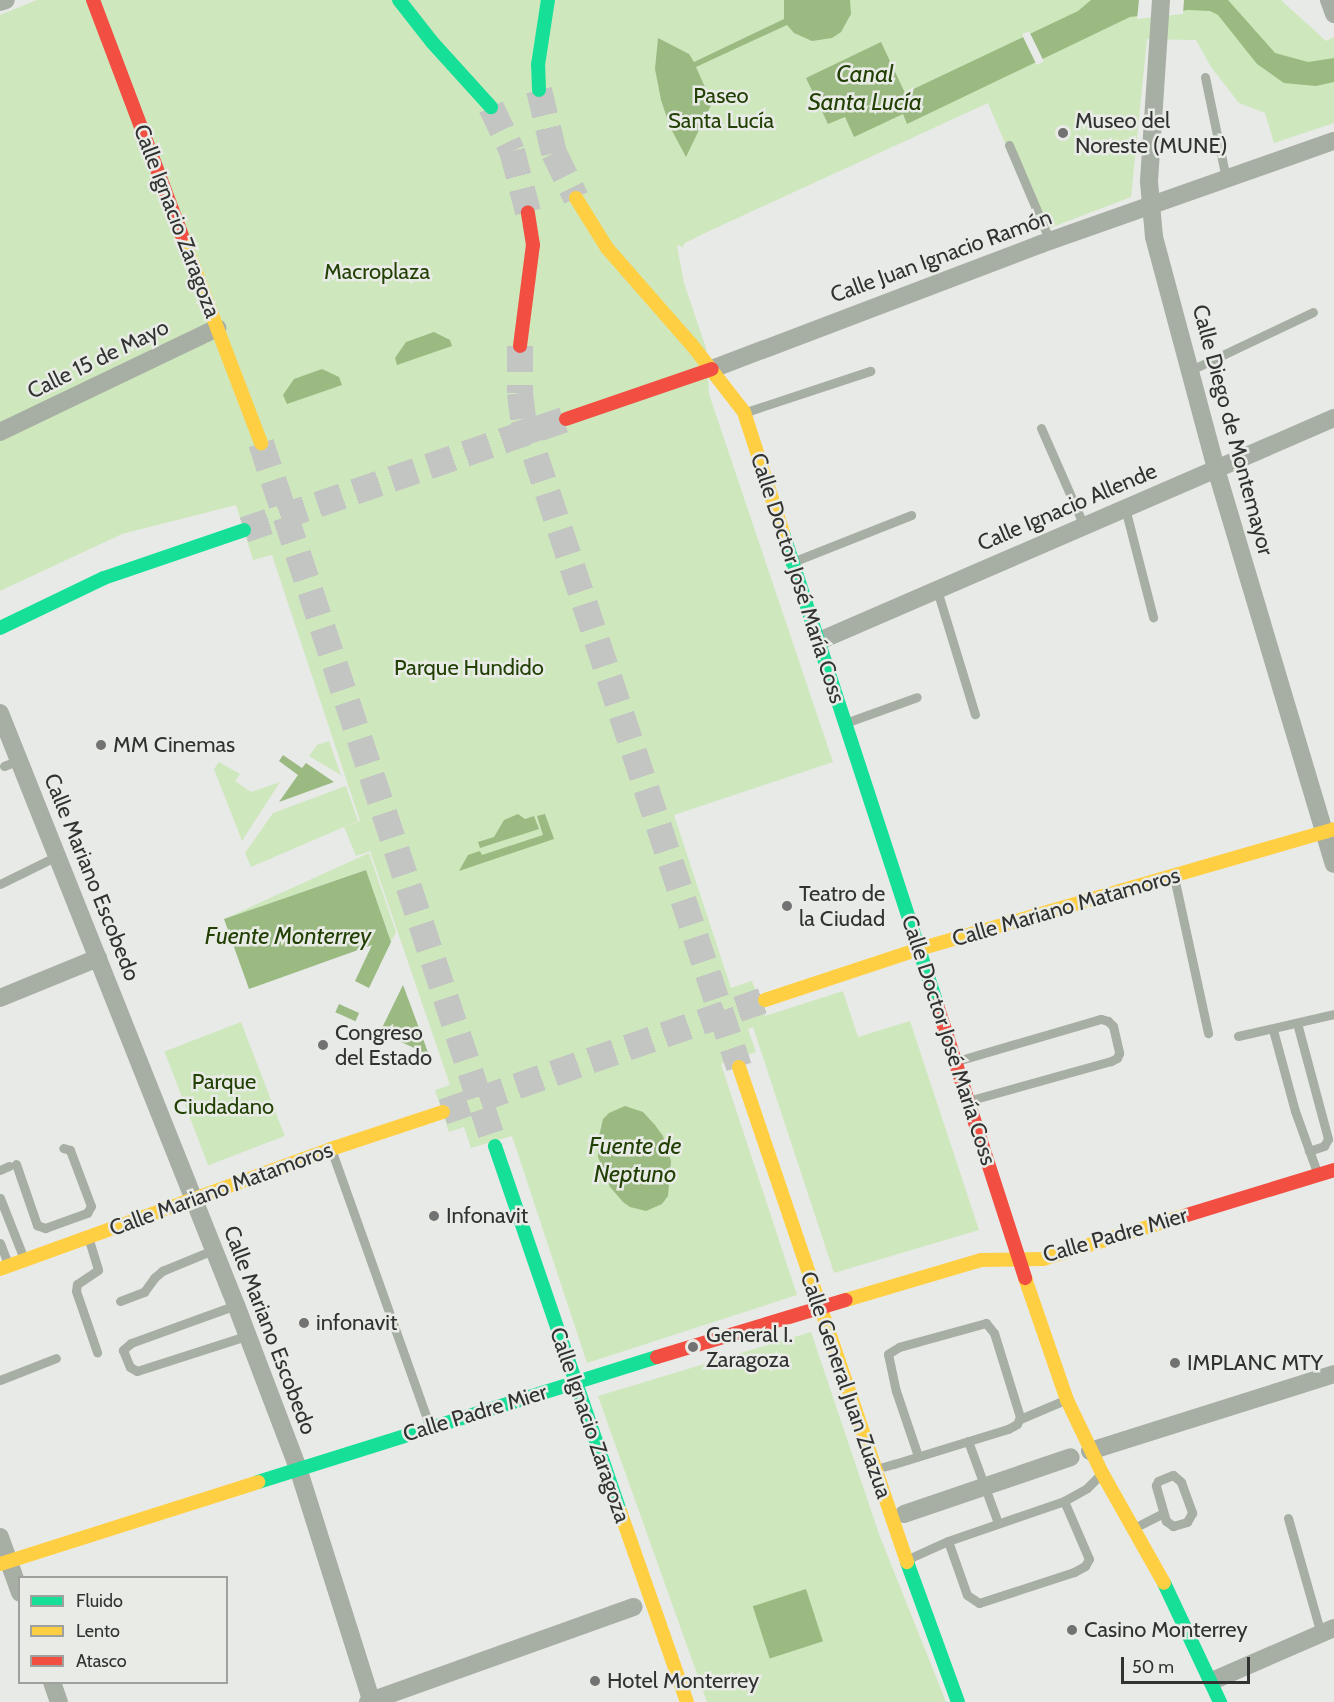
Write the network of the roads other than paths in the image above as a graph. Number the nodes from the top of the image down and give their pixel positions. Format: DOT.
graph roads {
  1 [pos="6,0"];
  2 [pos="93,0"];
  3 [pos="399,0"];
  4 [pos="548,0"];
  5 [pos="1161,0"];
  6 [pos="1329,0"];
  7 [pos="0,2"];
  8 [pos="1334,14"];
  9 [pos="1205,77"];
  10 [pos="539,90"];
  11 [pos="491,107"];
  12 [pos="1334,141"];
  13 [pos="1009,145"];
  14 [pos="1226,178"];
  15 [pos="576,198"];
  16 [pos="1149,206"];
  17 [pos="528,212"];
  18 [pos="1050,241"];
  19 [pos="1313,312"];
  20 [pos="217,328"];
  21 [pos="520,346"];
  22 [pos="712,369"];
  23 [pos="1191,370"];
  24 [pos="870,371"];
  25 [pos="744,412"];
  26 [pos="1334,418"];
  27 [pos="566,419"];
  28 [pos="1041,428"];
  29 [pos="0,432"];
  30 [pos="261,443"];
  31 [pos="1216,469"];
  32 [pos="1125,508"];
  33 [pos="911,515"];
  34 [pos="1084,526"];
  35 [pos="244,530"];
  36 [pos="793,562"];
  37 [pos="937,590"];
  38 [pos="1153,617"];
  39 [pos="0,627"];
  40 [pos="819,641"];
  41 [pos="917,697"];
  42 [pos="0,713"];
  43 [pos="975,714"];
  44 [pos="845,722"];
  45 [pos="1329,831"];
  46 [pos="57,856"];
  47 [pos="1334,864"];
  48 [pos="1174,875"];
  49 [pos="0,884"];
  50 [pos="919,949"];
  51 [pos="98,958"];
  52 [pos="0,998"];
  53 [pos="765,1000"];
  54 [pos="1334,1014"];
  55 [pos="1297,1023"];
  56 [pos="1273,1030"];
  57 [pos="1208,1033"];
  58 [pos="1238,1036"];
  59 [pos="956,1062"];
  60 [pos="739,1067"];
  61 [pos="968,1101"];
  62 [pos="443,1112"];
  63 [pos="495,1146"];
  64 [pos="63,1148"];
  65 [pos="331,1149"];
  66 [pos="1309,1151"];
  67 [pos="8,1167"];
  68 [pos="1334,1170"];
  69 [pos="1318,1174"];
  70 [pos="0,1198"];
  71 [pos="194,1200"];
  72 [pos="5,1224"];
  73 [pos="88,1238"];
  74 [pos="0,1243"];
  75 [pos="213,1250"];
  76 [pos="1018,1259"];
  77 [pos="25,1262"];
  78 [pos="4,1268"];
  79 [pos="120,1301"];
  80 [pos="236,1305"];
  81 [pos="820,1308"];
  82 [pos="246,1336"];
  83 [pos="97,1352"];
  84 [pos="56,1358"];
  85 [pos="1334,1374"];
  86 [pos="0,1380"];
  87 [pos="574,1382"];
  88 [pos="1067,1400"];
  89 [pos="1020,1419"];
  90 [pos="430,1427"];
  91 [pos="968,1441"];
  92 [pos="1090,1451"];
  93 [pos="918,1456"];
  94 [pos="1071,1457"];
  95 [pos="298,1468"];
  96 [pos="875,1470"];
  97 [pos="1102,1473"];
  98 [pos="985,1486"];
  99 [pos="1064,1501"];
  100 [pos="1162,1513"];
  101 [pos="904,1514"];
  102 [pos="1288,1518"];
  103 [pos="998,1523"];
  104 [pos="1134,1529"];
  105 [pos="0,1537"];
  106 [pos="948,1541"];
  107 [pos="907,1559"];
  108 [pos="4,1562"];
  109 [pos="18,1589"];
  110 [pos="633,1606"];
  111 [pos="1328,1631"];
  112 [pos="1212,1681"];
  113 [pos="52,1684"];
  114 [pos="58,1702"];
  115 [pos="370,1702"];
  116 [pos="687,1702"];
  117 [pos="958,1702"];
  118 [pos="1220,1702"];
  1 -- 7 [label="street"];
  2 -- 20 [label="street, Calle Ignacio Zaragoza"];
  3 -- 11 [label="street"];
  4 -- 10 [label="street"];
  5 -- 16 [label="street, Calle Diego de Montemayor"];
  6 -- 8 [label="street"];
  9 -- 14 [label="lane"];
  12 -- 14 [label="street, Calle Juan Ignacio Ramón"];
  13 -- 18 [label="lane"];
  14 -- 16 [label="street, Calle Juan Ignacio Ramón"];
  15 -- 22 [label="street, Calle Doctor José María Coss"];
  16 -- 18 [label="street, Calle Juan Ignacio Ramón"];
  16 -- 23 [label="street, Calle Diego de Montemayor"];
  17 -- 21 [label="street"];
  18 -- 22 [label="street, Calle Juan Ignacio Ramón"];
  19 -- 23 [label="lane"];
  20 -- 29 [label="street, Calle 15 de Mayo"];
  20 -- 30 [label="street, Calle Ignacio Zaragoza"];
  22 -- 25 [label="street, Calle Doctor José María Coss"];
  22 -- 27 [label="street, Calle Juan Ignacio Ramón"];
  23 -- 31 [label="street, Calle Diego de Montemayor"];
  24 -- 25 [label="lane"];
  25 -- 36 [label="street, Calle Doctor José María Coss"];
  26 -- 31 [label="street, Calle Ignacio Allende"];
  28 -- 34 [label="lane"];
  31 -- 32 [label="street, Calle Ignacio Allende"];
  31 -- 45 [label="street, Calle Diego de Montemayor"];
  32 -- 34 [label="street, Calle Ignacio Allende"];
  32 -- 38 [label="lane"];
  33 -- 36 [label="lane"];
  34 -- 37 [label="street, Calle Ignacio Allende"];
  35 -- 39 [label="street"];
  36 -- 40 [label="street, Calle Doctor José María Coss"];
  37 -- 40 [label="street, Calle Ignacio Allende"];
  37 -- 43 [label="lane"];
  40 -- 44 [label="street, Calle Doctor José María Coss"];
  41 -- 44 [label="lane"];
  42 -- 46 [label="street, Calle Mariano Escobedo"];
  44 -- 50 [label="street, Calle Doctor José María Coss"];
  45 -- 47 [label="street, Calle Diego de Montemayor"];
  45 -- 48 [label="street, Calle Mariano Matamoros"];
  46 -- 49 [label="lane"];
  46 -- 51 [label="street, Calle Mariano Escobedo"];
  48 -- 50 [label="street, Calle Mariano Matamoros"];
  48 -- 57 [label="lane"];
  50 -- 53 [label="street, Calle Mariano Matamoros"];
  50 -- 59 [label="street, Calle Doctor José María Coss"];
  51 -- 52 [label="street"];
  51 -- 71 [label="street, Calle Mariano Escobedo"];
  54 -- 55 [label="lane"];
  55 -- 56 [label="lane"];
  55 -- 66 [label="lane"];
  56 -- 58 [label="lane"];
  56 -- 66 [label="lane"];
  59 -- 61 [label="street, Calle Doctor José María Coss"];
  59 -- 61 [label="lane"];
  60 -- 81 [label="street, Calle General Juan Zuazua"];
  61 -- 76 [label="street, Calle Doctor José María Coss"];
  62 -- 65 [label="street, Calle Mariano Matamoros"];
  63 -- 87 [label="street, Calle Ignacio Zaragoza"];
  64 -- 67 [label="lane"];
  65 -- 71 [label="street, Calle Mariano Matamoros"];
  65 -- 90 [label="lane"];
  66 -- 69 [label="lane"];
  68 -- 69 [label="street, Calle Padre Mier"];
  69 -- 76 [label="street, Calle Padre Mier"];
  70 -- 72 [label="lane"];
  71 -- 73 [label="street, Calle Mariano Matamoros"];
  71 -- 75 [label="street, Calle Mariano Escobedo"];
  72 -- 77 [label="lane"];
  73 -- 77 [label="street, Calle Mariano Matamoros"];
  73 -- 83 [label="lane"];
  74 -- 78 [label="lane"];
  75 -- 79 [label="lane"];
  75 -- 80 [label="street, Calle Mariano Escobedo"];
  76 -- 81 [label="street, Calle Padre Mier"];
  76 -- 88 [label="street, Calle Doctor José María Coss"];
  77 -- 78 [label="street, Calle Mariano Matamoros"];
  80 -- 82 [label="street, Calle Mariano Escobedo"];
  80 -- 82 [label="lane"];
  81 -- 87 [label="street, Calle Padre Mier"];
  81 -- 96 [label="street, Calle General Juan Zuazua"];
  82 -- 95 [label="street, Calle Mariano Escobedo"];
  84 -- 86 [label="lane"];
  85 -- 92 [label="street"];
  87 -- 90 [label="street, Calle Padre Mier"];
  87 -- 116 [label="street, Calle Ignacio Zaragoza"];
  88 -- 89 [label="lane"];
  88 -- 92 [label="street, Calle Doctor José María Coss"];
  89 -- 91 [label="lane"];
  89 -- 93 [label="lane"];
  90 -- 95 [label="street, Calle Padre Mier"];
  91 -- 93 [label="lane"];
  91 -- 98 [label="lane"];
  92 -- 97 [label="street, Calle Doctor José María Coss"];
  93 -- 96 [label="lane"];
  94 -- 98 [label="street"];
  95 -- 108 [label="street, Calle Padre Mier"];
  95 -- 115 [label="street, Calle Mariano Escobedo"];
  96 -- 107 [label="street, Calle General Juan Zuazua"];
  97 -- 99 [label="lane"];
  97 -- 104 [label="street, Calle Doctor José María Coss"];
  98 -- 101 [label="street"];
  98 -- 103 [label="lane"];
  99 -- 103 [label="lane"];
  99 -- 106 [label="lane"];
  100 -- 100 [label="lane"];
  100 -- 104 [label="lane"];
  102 -- 111 [label="lane"];
  103 -- 106 [label="lane"];
  104 -- 112 [label="street, Calle Doctor José María Coss"];
  105 -- 108 [label="street"];
  106 -- 107 [label="lane"];
  107 -- 117 [label="street, Calle General Juan Zuazua"];
  108 -- 109 [label="street"];
  110 -- 115 [label="street"];
  111 -- 112 [label="street"];
  112 -- 118 [label="street, Calle Doctor José María Coss"];
  113 -- 114 [label="street"];
}
